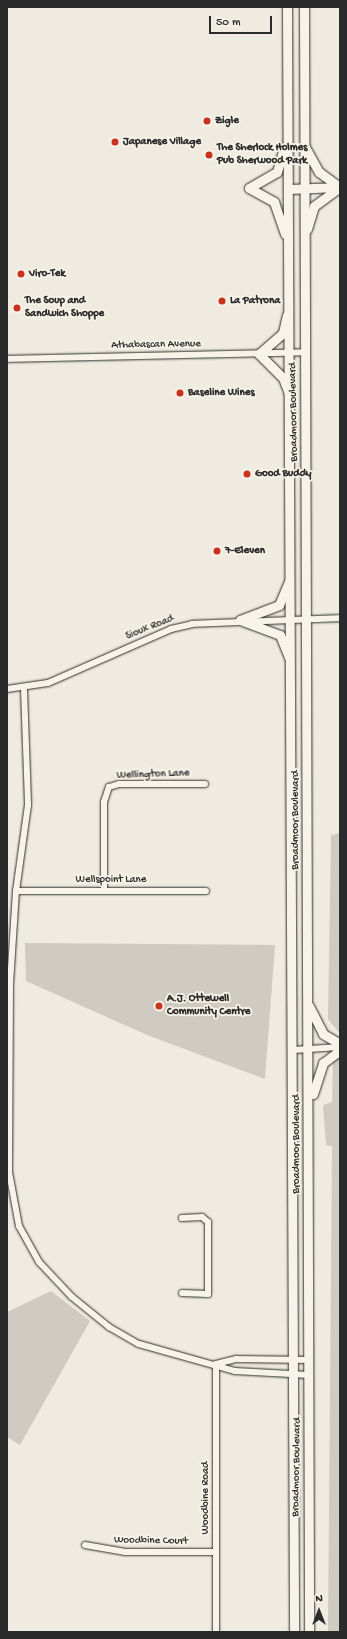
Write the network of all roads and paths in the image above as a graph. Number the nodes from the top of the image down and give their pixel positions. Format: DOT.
graph roads {
  1 [pos="287,7"];
  2 [pos="304,7"];
  3 [pos="288,106"];
  4 [pos="303,143"];
  5 [pos="340,187"];
  6 [pos="304,188"];
  7 [pos="288,189"];
  8 [pos="304,242"];
  9 [pos="290,259"];
  10 [pos="290,307"];
  11 [pos="305,352"];
  12 [pos="291,353"];
  13 [pos="259,354"];
  14 [pos="7,358"];
  15 [pos="290,405"];
  16 [pos="291,557"];
  17 [pos="340,618"];
  18 [pos="292,619"];
  19 [pos="308,619"];
  20 [pos="240,620"];
  21 [pos="293,675"];
  22 [pos="7,689"];
  23 [pos="24,689"];
  24 [pos="205,784"];
  25 [pos="104,890"];
  26 [pos="206,890"];
  27 [pos="16,891"];
  28 [pos="308,1003"];
  29 [pos="340,1047"];
  30 [pos="309,1049"];
  31 [pos="293,1050"];
  32 [pos="309,1111"];
  33 [pos="8,1172"];
  34 [pos="182,1218"];
  35 [pos="182,1293"];
  36 [pos="293,1360"];
  37 [pos="309,1360"];
  38 [pos="216,1364"];
  39 [pos="309,1374"];
  40 [pos="293,1375"];
  41 [pos="85,1545"];
  42 [pos="216,1552"];
  43 [pos="216,1632"];
  44 [pos="294,1632"];
  45 [pos="309,1632"];
  1 -- 3 [label="main road, Broadmoor Boulevard"];
  2 -- 4 [label="main road, Broadmoor Boulevard"];
  3 -- 7 [label="main road, Broadmoor Boulevard"];
  3 -- 9 [label="main road"];
  4 -- 5 [label="main road"];
  4 -- 6 [label="main road, Broadmoor Boulevard"];
  5 -- 6 [label="main road"];
  5 -- 8 [label="main road"];
  6 -- 7 [label="main road"];
  6 -- 8 [label="main road, Broadmoor Boulevard"];
  7 -- 9 [label="main road, Broadmoor Boulevard"];
  8 -- 11 [label="main road, Broadmoor Boulevard"];
  9 -- 10 [label="main road, Broadmoor Boulevard"];
  10 -- 12 [label="main road, Broadmoor Boulevard"];
  10 -- 13 [label="main road"];
  11 -- 12 [label="street, Athabascan Avenue"];
  11 -- 19 [label="main road, Broadmoor Boulevard"];
  12 -- 13 [label="street, Athabascan Avenue"];
  12 -- 15 [label="main road, Broadmoor Boulevard"];
  13 -- 14 [label="street, Athabascan Avenue"];
  13 -- 15 [label="main road"];
  15 -- 16 [label="main road, Broadmoor Boulevard"];
  16 -- 18 [label="main road, Broadmoor Boulevard"];
  16 -- 20 [label="main road"];
  17 -- 19 [label="street, Sioux Road"];
  18 -- 19 [label="street, Sioux Road"];
  18 -- 20 [label="street, Sioux Road"];
  18 -- 21 [label="main road, Broadmoor Boulevard"];
  19 -- 28 [label="main road, Broadmoor Boulevard"];
  20 -- 21 [label="main road"];
  20 -- 23 [label="street, Sioux Road"];
  21 -- 31 [label="main road, Broadmoor Boulevard"];
  22 -- 23 [label="street, Sioux Road"];
  23 -- 27 [label="street"];
  24 -- 25 [label="street, Wellington Lane"];
  25 -- 26 [label="street, Wellspoint Lane"];
  25 -- 27 [label="street, Wellspoint Lane"];
  27 -- 33 [label="street"];
  28 -- 29 [label="main road"];
  28 -- 30 [label="main road, Broadmoor Boulevard"];
  29 -- 30 [label="street"];
  29 -- 32 [label="main road"];
  30 -- 31 [label="street"];
  30 -- 32 [label="main road, Broadmoor Boulevard"];
  31 -- 36 [label="main road, Broadmoor Boulevard"];
  32 -- 37 [label="main road, Broadmoor Boulevard"];
  33 -- 38 [label="street"];
  34 -- 35 [label="street"];
  36 -- 37 [label="street"];
  36 -- 38 [label="street"];
  36 -- 40 [label="main road, Broadmoor Boulevard"];
  37 -- 39 [label="main road, Broadmoor Boulevard"];
  38 -- 40 [label="street"];
  38 -- 42 [label="street, Woodbine Road"];
  39 -- 40 [label="street"];
  39 -- 45 [label="main road, Broadmoor Boulevard"];
  40 -- 44 [label="main road, Broadmoor Boulevard"];
  41 -- 42 [label="street, Woodbine Court"];
  42 -- 43 [label="street, Woodbine Road"];
}
